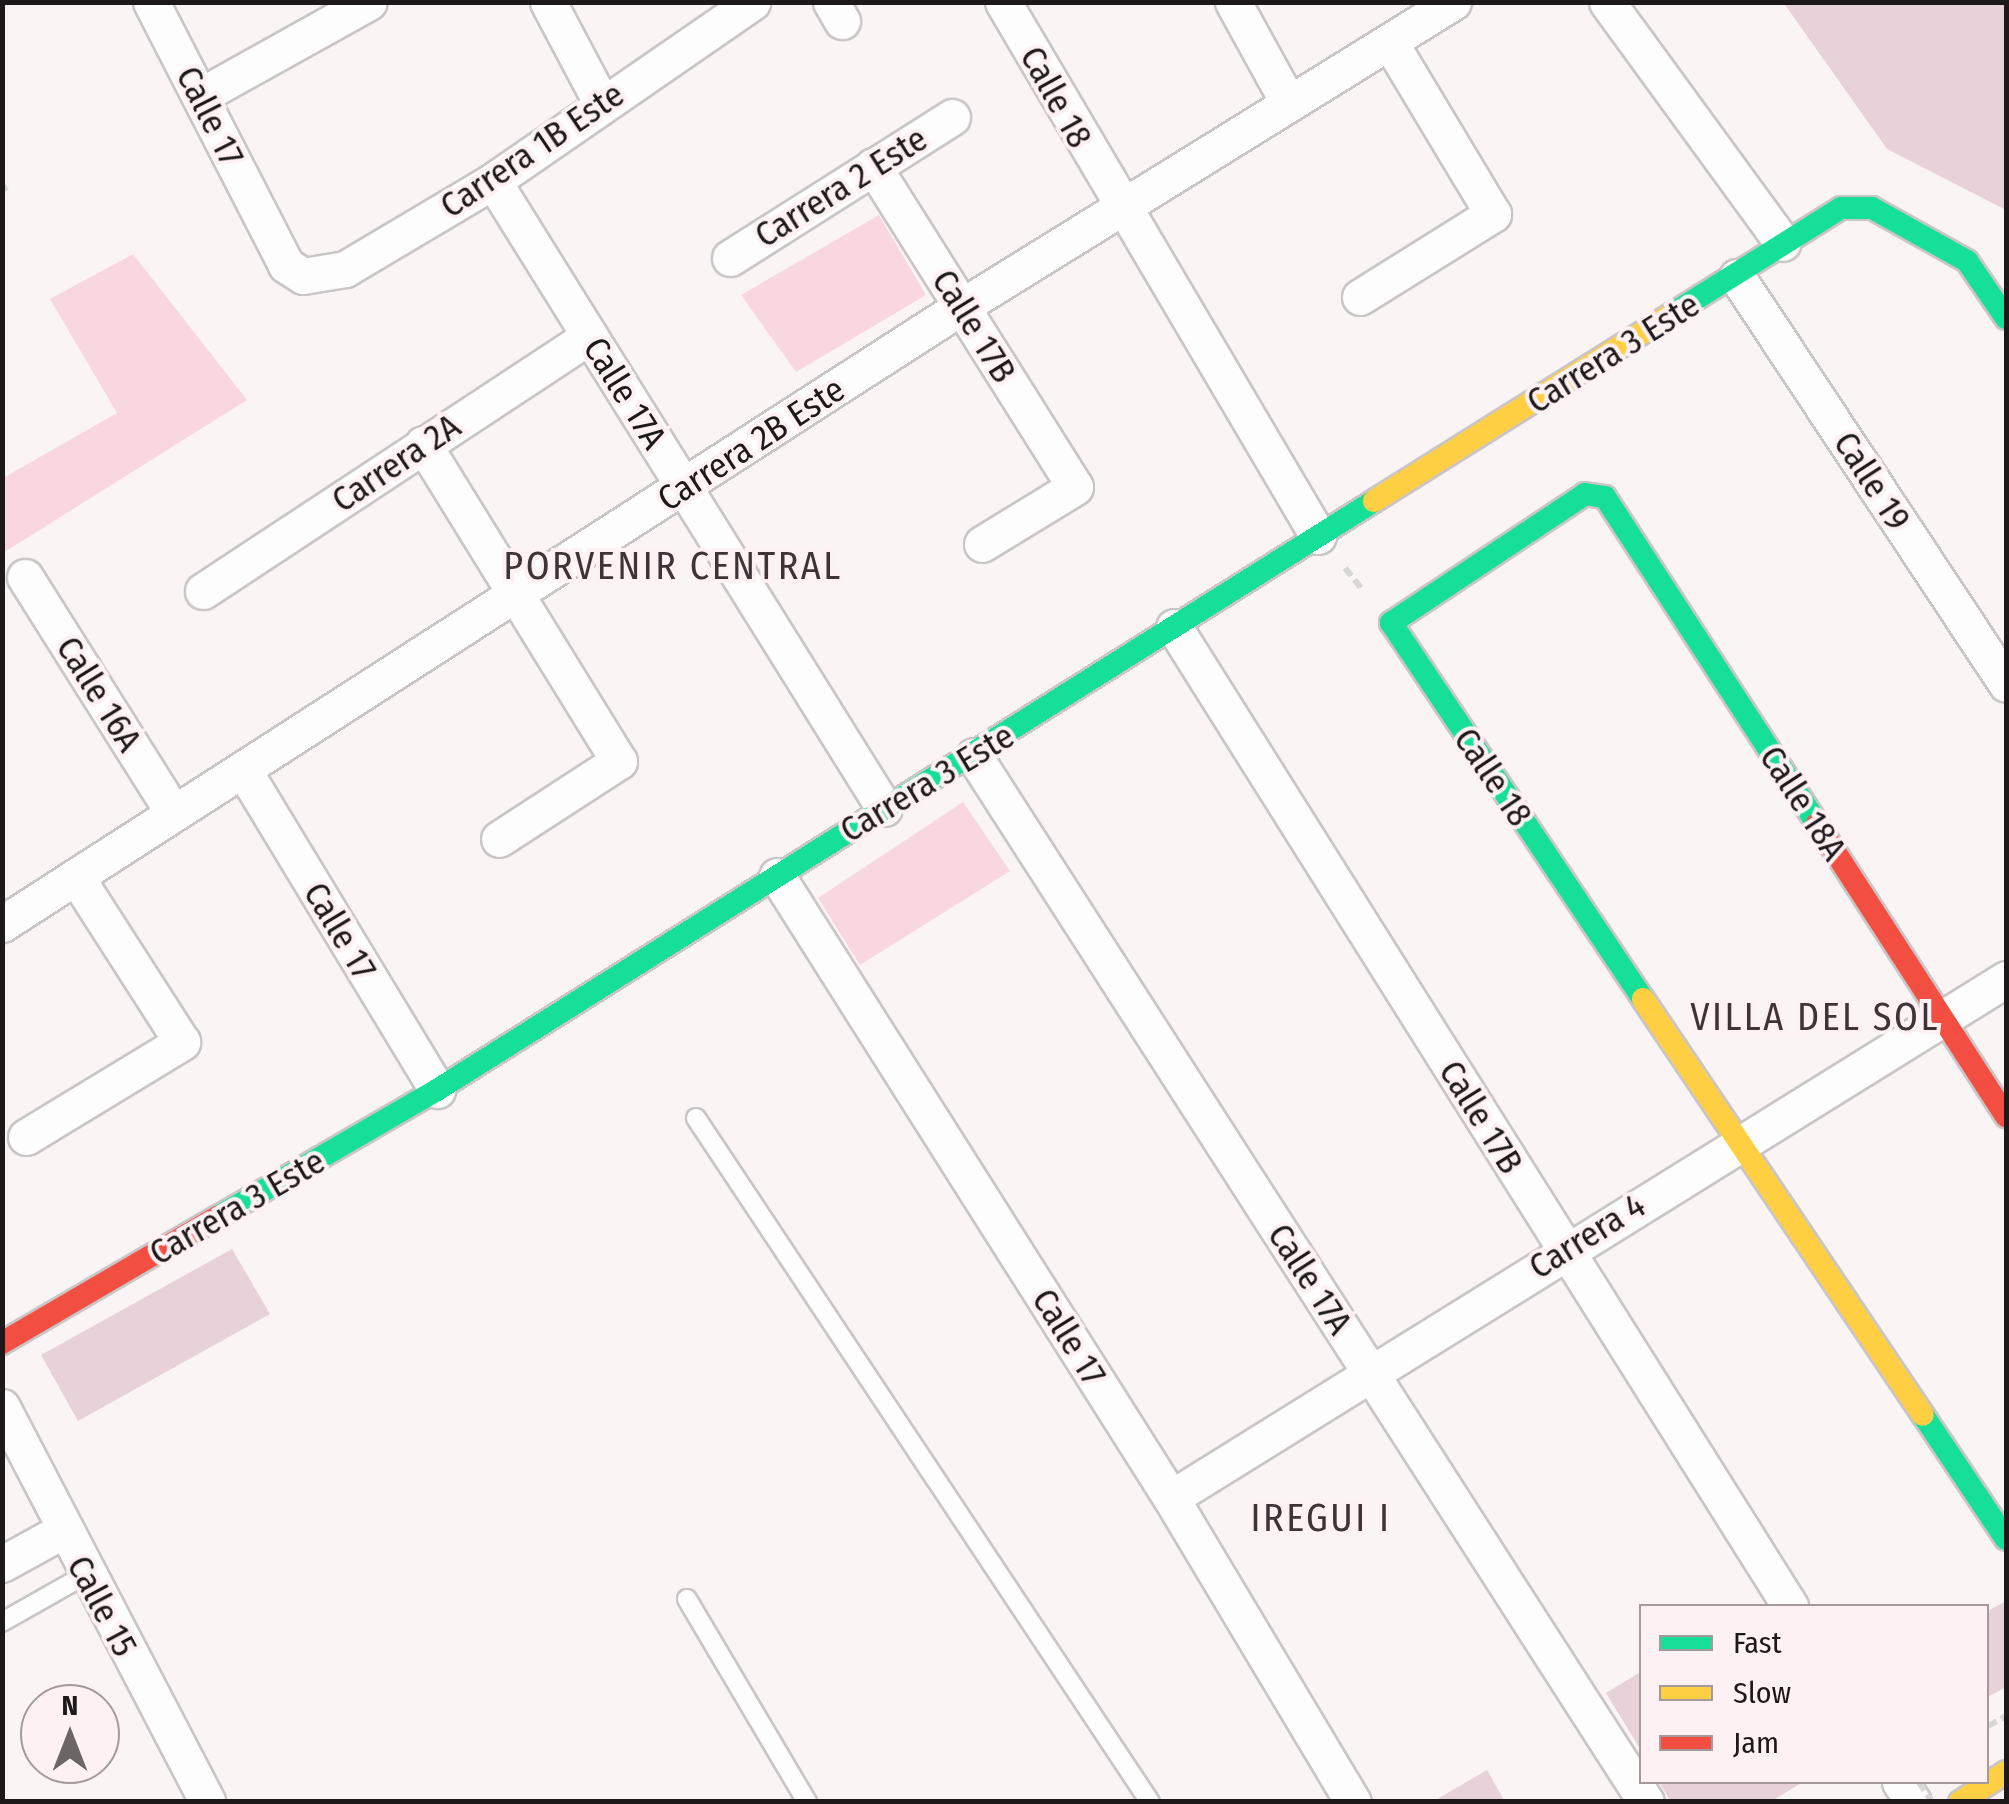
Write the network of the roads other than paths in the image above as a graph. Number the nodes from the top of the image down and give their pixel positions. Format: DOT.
graph roads {
  1 [pos="152,2"];
  2 [pos="369,2"];
  3 [pos="548,2"];
  4 [pos="752,2"];
  5 [pos="1003,2"];
  6 [pos="1233,2"];
  7 [pos="1454,2"];
  8 [pos="1607,2"];
  9 [pos="1391,44"];
  10 [pos="200,96"];
  11 [pos="602,104"];
  12 [pos="1289,104"];
  13 [pos="952,116"];
  14 [pos="873,166"];
  15 [pos="493,181"];
  16 [pos="1120,209"];
  17 [pos="1783,242"];
  18 [pos="730,258"];
  19 [pos="303,276"];
  20 [pos="1737,277"];
  21 [pos="1360,297"];
  22 [pos="962,307"];
  23 [pos="2006,318"];
  24 [pos="590,336"];
  25 [pos="423,444"];
  26 [pos="685,488"];
  27 [pos="1596,494"];
  28 [pos="1318,536"];
  29 [pos="982,544"];
  30 [pos="25,576"];
  31 [pos="204,590"];
  32 [pos="518,596"];
  33 [pos="1174,627"];
  34 [pos="2006,684"];
  35 [pos="974,756"];
  36 [pos="244,771"];
  37 [pos="884,808"];
  38 [pos="172,812"];
  39 [pos="498,839"];
  40 [pos="778,876"];
  41 [pos="76,877"];
  42 [pos="2,924"];
  43 [pos="2006,979"];
  44 [pos="1944,1019"];
  45 [pos="438,1090"];
  46 [pos="2006,1116"];
  47 [pos="696,1118"];
  48 [pos="26,1137"];
  49 [pos="1736,1143"];
  50 [pos="1564,1250"];
  51 [pos="2,1343"];
  52 [pos="1370,1373"];
  53 [pos="2,1406"];
  54 [pos="1172,1498"];
  55 [pos="62,1531"];
  56 [pos="2006,1539"];
  57 [pos="2,1564"];
  58 [pos="86,1575"];
  59 [pos="687,1599"];
  60 [pos="1789,1604"];
  61 [pos="2,1622"];
  62 [pos="1988,1784"];
  63 [pos="208,1802"];
  64 [pos="806,1802"];
  65 [pos="1150,1802"];
  66 [pos="1353,1802"];
  67 [pos="1646,1802"];
  68 [pos="1960,1802"];
  1 -- 10 [label="street, Calle 17"];
  2 -- 10 [label="street"];
  3 -- 11 [label="street"];
  4 -- 11 [label="street, Carrera 1B Este"];
  5 -- 16 [label="street, Calle 18"];
  6 -- 12 [label="street"];
  7 -- 9 [label="street, Carrera 2B Este"];
  8 -- 17 [label="street"];
  9 -- 12 [label="street, Carrera 2B Este"];
  9 -- 21 [label="street"];
  10 -- 19 [label="street, Calle 17"];
  11 -- 15 [label="street, Carrera 1B Este"];
  12 -- 16 [label="street, Carrera 2B Este"];
  13 -- 14 [label="street, Carrera 2 Este"];
  14 -- 18 [label="street, Carrera 2 Este"];
  14 -- 22 [label="street, Calle 17B"];
  15 -- 19 [label="street, Carrera 1B Este"];
  15 -- 24 [label="street, Calle 17A"];
  16 -- 22 [label="street, Carrera 2B Este"];
  16 -- 28 [label="street, Calle 18"];
  17 -- 20 [label="street, Carrera 3 Este"];
  17 -- 23 [label="street, Carrera 3 Este"];
  20 -- 28 [label="street, Carrera 3 Este"];
  20 -- 34 [label="street, Calle 19"];
  22 -- 26 [label="street, Carrera 2B Este"];
  22 -- 29 [label="street, Calle 17B"];
  24 -- 25 [label="street, Carrera 2A"];
  24 -- 26 [label="street, Calle 17A"];
  25 -- 31 [label="street, Carrera 2A"];
  25 -- 32 [label="street"];
  26 -- 32 [label="street, Carrera 2B Este"];
  26 -- 37 [label="street, Calle 17A"];
  27 -- 44 [label="street, Calle 18A"];
  27 -- 49 [label="street, Calle 18"];
  28 -- 33 [label="street, Carrera 3 Este"];
  30 -- 38 [label="street, Calle 16A"];
  32 -- 36 [label="street, Carrera 2B Este"];
  32 -- 39 [label="street"];
  33 -- 35 [label="street, Carrera 3 Este"];
  33 -- 50 [label="street, Calle 17B"];
  35 -- 37 [label="street, Carrera 3 Este"];
  35 -- 52 [label="street, Calle 17A"];
  36 -- 38 [label="street, Carrera 2B Este"];
  36 -- 45 [label="street, Calle 17"];
  37 -- 40 [label="street, Carrera 3 Este"];
  38 -- 41 [label="street, Carrera 2B Este"];
  40 -- 45 [label="street, Carrera 3 Este"];
  40 -- 54 [label="street, Calle 17"];
  41 -- 42 [label="street, Carrera 2B Este"];
  41 -- 48 [label="street"];
  43 -- 44 [label="street, Carrera 4"];
  44 -- 46 [label="street, Calle 18A"];
  44 -- 49 [label="street, Carrera 4"];
  45 -- 51 [label="street, Carrera 3 Este"];
  47 -- 65 [label="lane"];
  49 -- 50 [label="street, Carrera 4"];
  49 -- 56 [label="street, Calle 18"];
  50 -- 52 [label="street, Carrera 4"];
  50 -- 60 [label="street, Calle 17B"];
  52 -- 54 [label="street, Carrera 4"];
  52 -- 67 [label="street, Calle 17A"];
  53 -- 55 [label="street, Calle 15"];
  54 -- 66 [label="street, Calle 17"];
  55 -- 57 [label="street"];
  55 -- 58 [label="street, Calle 15"];
  58 -- 61 [label="lane"];
  58 -- 63 [label="street, Calle 15"];
  59 -- 64 [label="lane"];
  62 -- 68 [label="street"];
}
